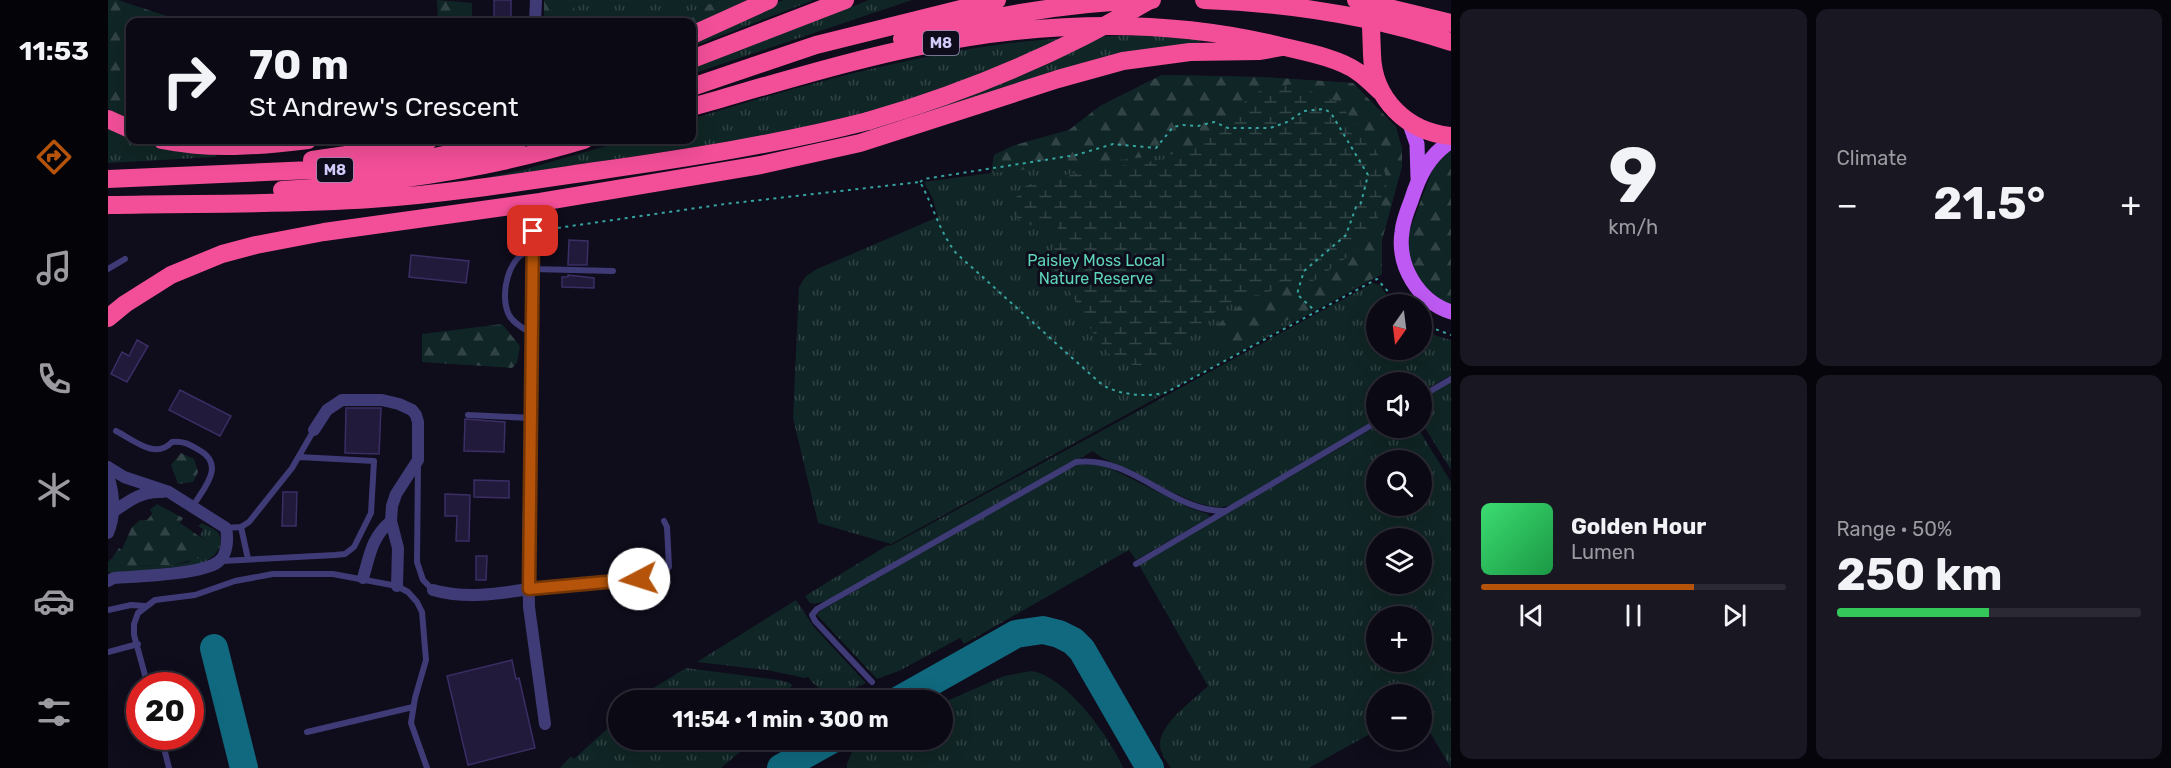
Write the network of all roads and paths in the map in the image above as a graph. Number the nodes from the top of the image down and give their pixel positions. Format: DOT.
graph roads {
  1 [pos="536,0"];
  2 [pos="769,0"];
  3 [pos="845,0"];
  4 [pos="956,0"];
  5 [pos="997,0"];
  6 [pos="1151,0"];
  7 [pos="1204,0"];
  8 [pos="1356,0"];
  9 [pos="1370,0"];
  10 [pos="535,18"];
  11 [pos="1451,23"];
  12 [pos="696,33"];
  13 [pos="1451,42"];
  14 [pos="816,45"];
  15 [pos="1282,47"];
  16 [pos="696,57"];
  17 [pos="696,86"];
  18 [pos="1382,93"];
  19 [pos="696,105"];
  20 [pos="696,105"];
  21 [pos="108,118"];
  22 [pos="1410,124"];
  23 [pos="126,127"];
  24 [pos="1451,136"];
  25 [pos="1451,141"];
  26 [pos="188,144"];
  27 [pos="264,144"];
  28 [pos="407,144"];
  29 [pos="499,144"];
  30 [pos="571,144"];
  31 [pos="149,178"];
  32 [pos="1418,178"];
  33 [pos="108,179"];
  34 [pos="920,182"];
  35 [pos="108,203"];
  36 [pos="533,231"];
  37 [pos="532,250"];
  38 [pos="125,259"];
  39 [pos="108,268"];
  40 [pos="532,270"];
  41 [pos="613,271"];
  42 [pos="1390,294"];
  43 [pos="1316,312"];
  44 [pos="1451,312"];
  45 [pos="108,318"];
  46 [pos="1432,328"];
  47 [pos="532,334"];
  48 [pos="1451,335"];
  49 [pos="1451,379"];
  50 [pos="1432,390"];
  51 [pos="468,415"];
  52 [pos="532,418"];
  53 [pos="1366,428"];
  54 [pos="314,430"];
  55 [pos="116,431"];
  56 [pos="299,457"];
  57 [pos="418,460"];
  58 [pos="108,467"];
  59 [pos="108,476"];
  60 [pos="169,492"];
  61 [pos="193,506"];
  62 [pos="1225,511"];
  63 [pos="113,512"];
  64 [pos="391,521"];
  65 [pos="664,521"];
  66 [pos="241,527"];
  67 [pos="226,528"];
  68 [pos="108,533"];
  69 [pos="248,559"];
  70 [pos="221,561"];
  71 [pos="1136,564"];
  72 [pos="110,578"];
  73 [pos="363,579"];
  74 [pos="398,586"];
  75 [pos="529,589"];
  76 [pos="433,590"];
  77 [pos="145,606"];
  78 [pos="108,610"];
  79 [pos="138,644"];
  80 [pos="108,652"];
  81 [pos="145,672"];
  82 [pos="872,682"];
  83 [pos="413,707"];
  84 [pos="545,724"];
  85 [pos="307,732"];
  86 [pos="164,750"];
  87 [pos="169,768"];
  88 [pos="427,768"];
  1 -- 10 [label="street"];
  2 -- 12 [label="highway"];
  3 -- 16 [label="highway"];
  4 -- 14 [label="highway, M8"];
  5 -- 14 [label="highway, M8"];
  6 -- 19 [label="highway, M8"];
  6 -- 35 [label="highway, M8, bridge"];
  7 -- 13 [label="highway"];
  8 -- 11 [label="highway"];
  9 -- 18 [label="highway, bridge"];
  14 -- 17 [label="highway, M8"];
  15 -- 18 [label="highway"];
  15 -- 20 [label="highway, M8"];
  15 -- 45 [label="highway"];
  18 -- 22 [label="highway"];
  21 -- 23 [label="highway"];
  22 -- 24 [label="highway"];
  22 -- 32 [label="main road"];
  25 -- 32 [label="main road"];
  26 -- 27 [label="highway"];
  28 -- 31 [label="highway, M8"];
  29 -- 31 [label="highway, M8"];
  30 -- 35 [label="highway, M8"];
  31 -- 33 [label="highway, M8"];
  32 -- 44 [label="main road"];
  34 -- 36 [label="path"];
  34 -- 43 [label="path"];
  34 -- 43 [label="path"];
  36 -- 37 [label="street"];
  37 -- 40 [label="street"];
  37 -- 47 [label="lane"];
  38 -- 39 [label="lane"];
  40 -- 41 [label="lane"];
  40 -- 47 [label="street"];
  42 -- 43 [label="path"];
  46 -- 48 [label="path"];
  47 -- 52 [label="street"];
  49 -- 50 [label="lane"];
  51 -- 52 [label="lane"];
  52 -- 75 [label="street"];
  53 -- 62 [label="lane"];
  54 -- 56 [label="lane"];
  54 -- 57 [label="street"];
  55 -- 61 [label="lane"];
  56 -- 66 [label="lane"];
  56 -- 69 [label="lane"];
  57 -- 64 [label="street"];
  57 -- 76 [label="lane"];
  58 -- 60 [label="street"];
  59 -- 63 [label="street"];
  60 -- 61 [label="street"];
  60 -- 63 [label="street"];
  61 -- 67 [label="street"];
  62 -- 71 [label="lane"];
  62 -- 82 [label="lane"];
  63 -- 68 [label="street"];
  64 -- 73 [label="street"];
  64 -- 74 [label="street"];
  65 -- 75 [label="lane"];
  66 -- 67 [label="lane"];
  66 -- 69 [label="lane"];
  67 -- 70 [label="street"];
  69 -- 70 [label="lane"];
  70 -- 72 [label="street"];
  73 -- 74 [label="lane"];
  73 -- 77 [label="lane"];
  74 -- 83 [label="lane"];
  75 -- 76 [label="street"];
  75 -- 84 [label="street"];
  77 -- 78 [label="lane"];
  77 -- 79 [label="lane"];
  79 -- 80 [label="lane"];
  79 -- 81 [label="lane"];
  83 -- 85 [label="lane"];
  83 -- 88 [label="lane"];
  86 -- 87 [label="lane"];
}
